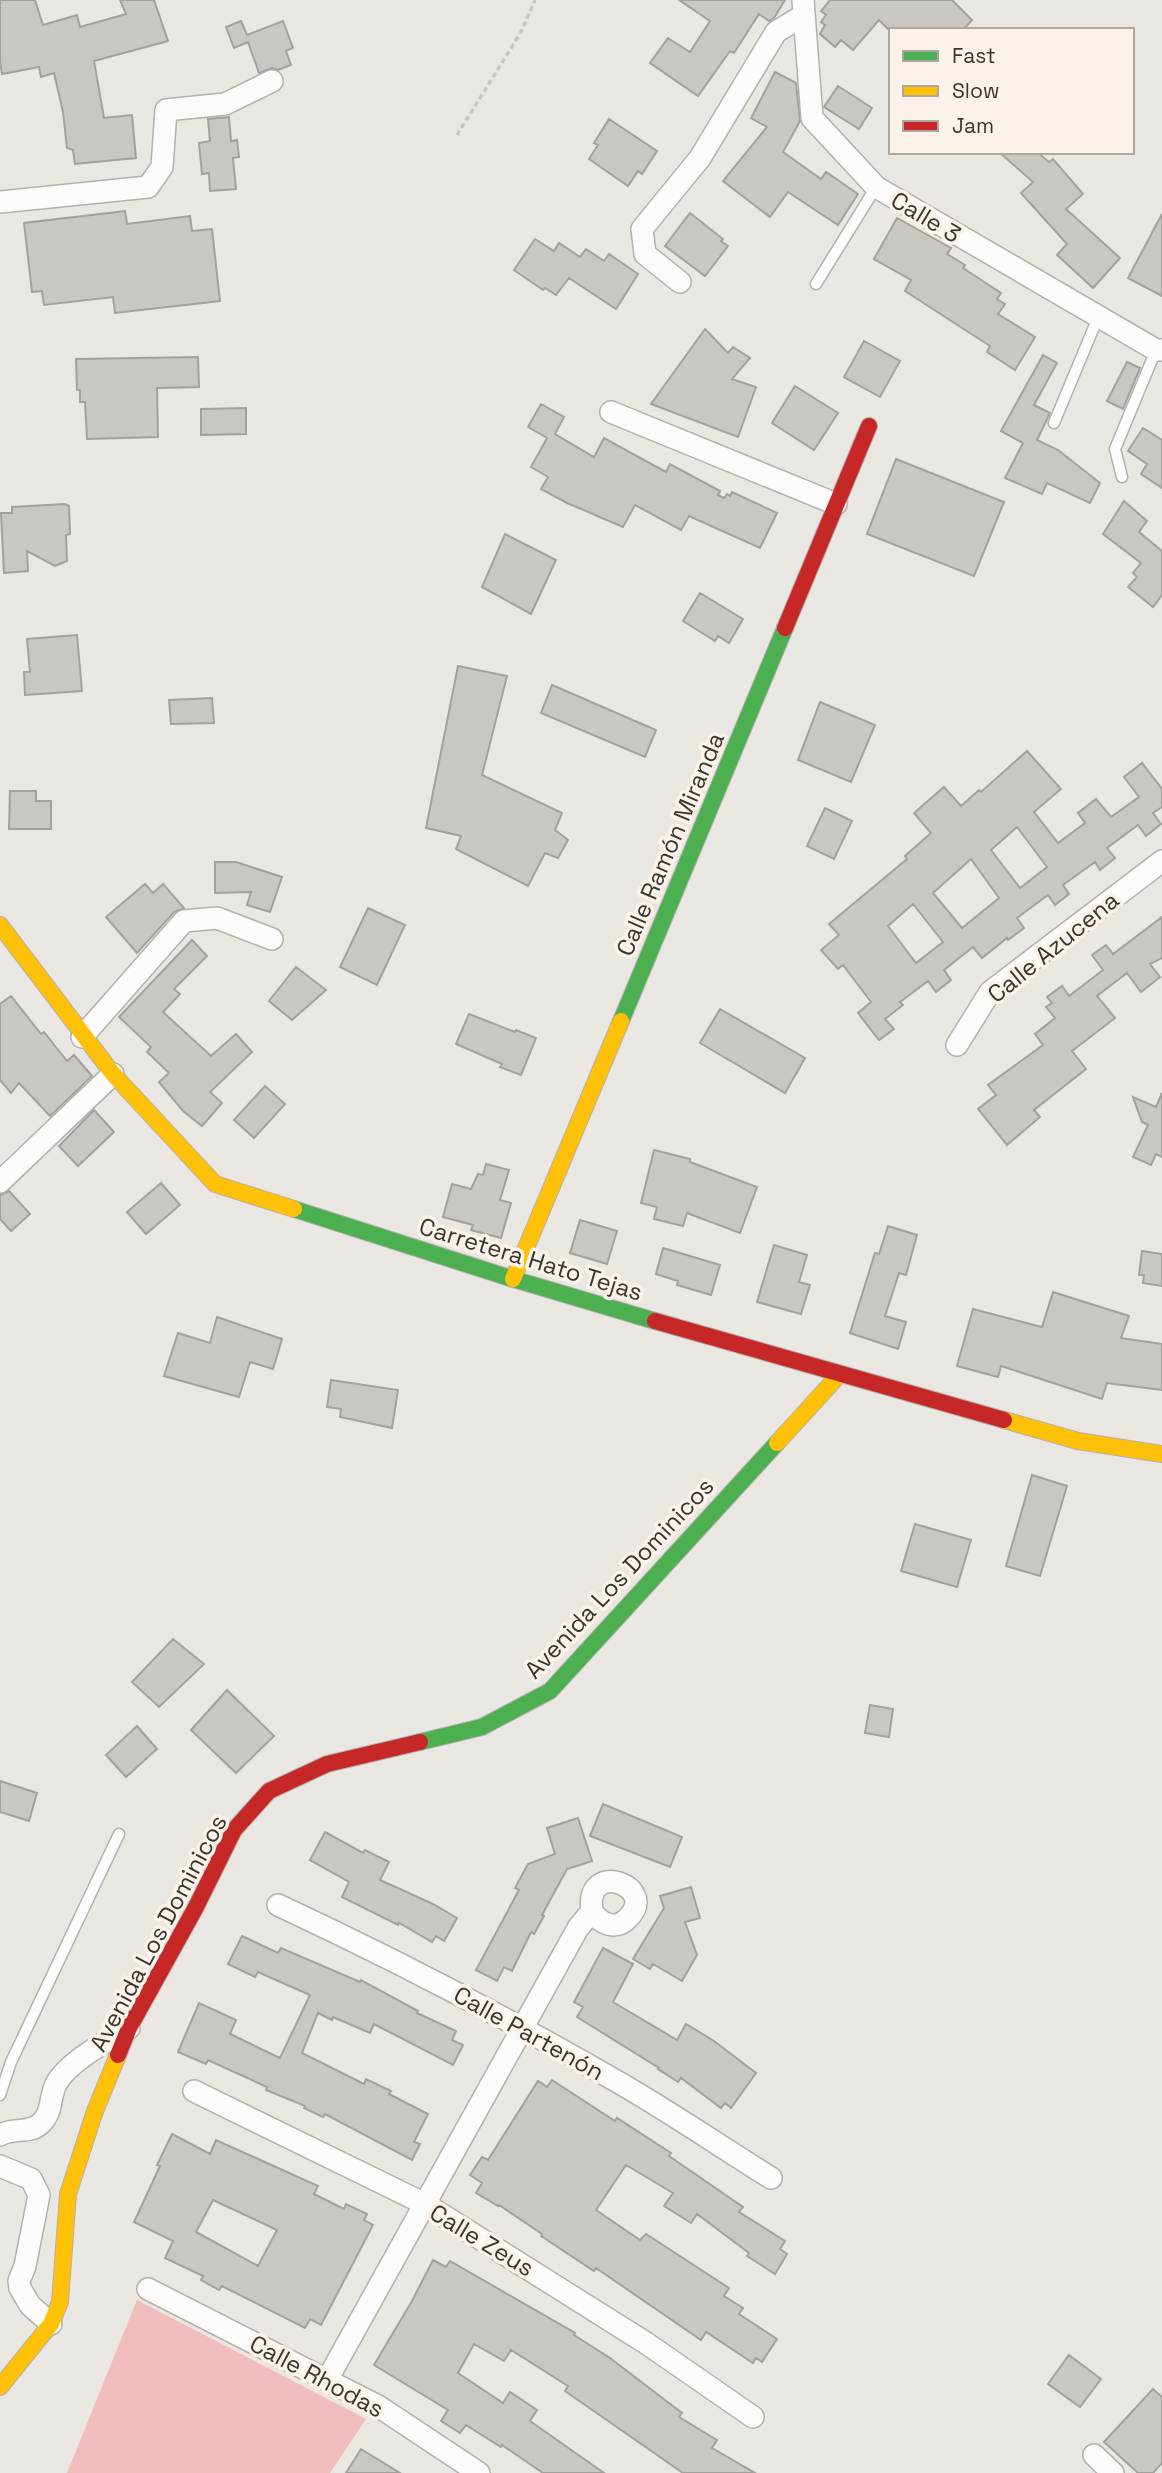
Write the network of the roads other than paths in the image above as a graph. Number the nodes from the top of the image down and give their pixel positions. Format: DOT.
graph roads {
  1 [pos="803,7"];
  2 [pos="272,81"];
  3 [pos="876,187"];
  4 [pos="0,202"];
  5 [pos="680,282"];
  6 [pos="816,284"];
  7 [pos="1099,315"];
  8 [pos="1159,350"];
  9 [pos="611,412"];
  10 [pos="1054,423"];
  11 [pos="869,426"];
  12 [pos="1122,477"];
  13 [pos="836,504"];
  14 [pos="1162,861"];
  15 [pos="0,925"];
  16 [pos="272,939"];
  17 [pos="82,1037"];
  18 [pos="957,1045"];
  19 [pos="113,1074"];
  20 [pos="0,1182"];
  21 [pos="513,1279"];
  22 [pos="839,1375"];
  23 [pos="1162,1454"];
  24 [pos="119,1834"];
  25 [pos="278,1905"];
  26 [pos="592,1910"];
  27 [pos="128,2028"];
  28 [pos="523,2029"];
  29 [pos="194,2091"];
  30 [pos="0,2095"];
  31 [pos="0,2135"];
  32 [pos="0,2166"];
  33 [pos="771,2178"];
  34 [pos="425,2204"];
  35 [pos="148,2289"];
  36 [pos="51,2324"];
  37 [pos="327,2380"];
  38 [pos="0,2387"];
  39 [pos="753,2417"];
  40 [pos="1094,2455"];
  41 [pos="479,2473"];
  42 [pos="1114,2473"];
  1 -- 3 [label="street, Calle 3"];
  1 -- 5 [label="street"];
  2 -- 4 [label="street"];
  3 -- 6 [label="lane"];
  3 -- 7 [label="street, Calle 3"];
  7 -- 8 [label="street, Calle 3"];
  7 -- 10 [label="lane"];
  8 -- 12 [label="lane"];
  9 -- 13 [label="street"];
  11 -- 13 [label="street, Calle Ramón Miranda"];
  13 -- 21 [label="street, Calle Ramón Miranda"];
  14 -- 18 [label="street, Calle Azucena"];
  15 -- 17 [label="street, Carretera Hato Tejas"];
  16 -- 17 [label="street"];
  17 -- 19 [label="street, Carretera Hato Tejas"];
  19 -- 20 [label="street"];
  19 -- 21 [label="street, Carretera Hato Tejas"];
  21 -- 22 [label="street, Carretera Hato Tejas"];
  22 -- 23 [label="street, Carretera Hato Tejas"];
  22 -- 27 [label="street, Avenida Los Dominicos"];
  24 -- 30 [label="lane"];
  25 -- 28 [label="street, Calle Partenón"];
  26 -- 28 [label="street"];
  27 -- 31 [label="street"];
  27 -- 36 [label="street, Avenida Los Dominicos"];
  28 -- 33 [label="street, Calle Partenón"];
  28 -- 34 [label="street"];
  29 -- 34 [label="street, Calle Zeus"];
  32 -- 36 [label="street"];
  34 -- 37 [label="street"];
  34 -- 39 [label="street, Calle Zeus"];
  35 -- 37 [label="street, Calle Rhodas"];
  36 -- 38 [label="street, Avenida Los Dominicos"];
  37 -- 41 [label="street, Calle Rhodas"];
  40 -- 42 [label="street"];
}
